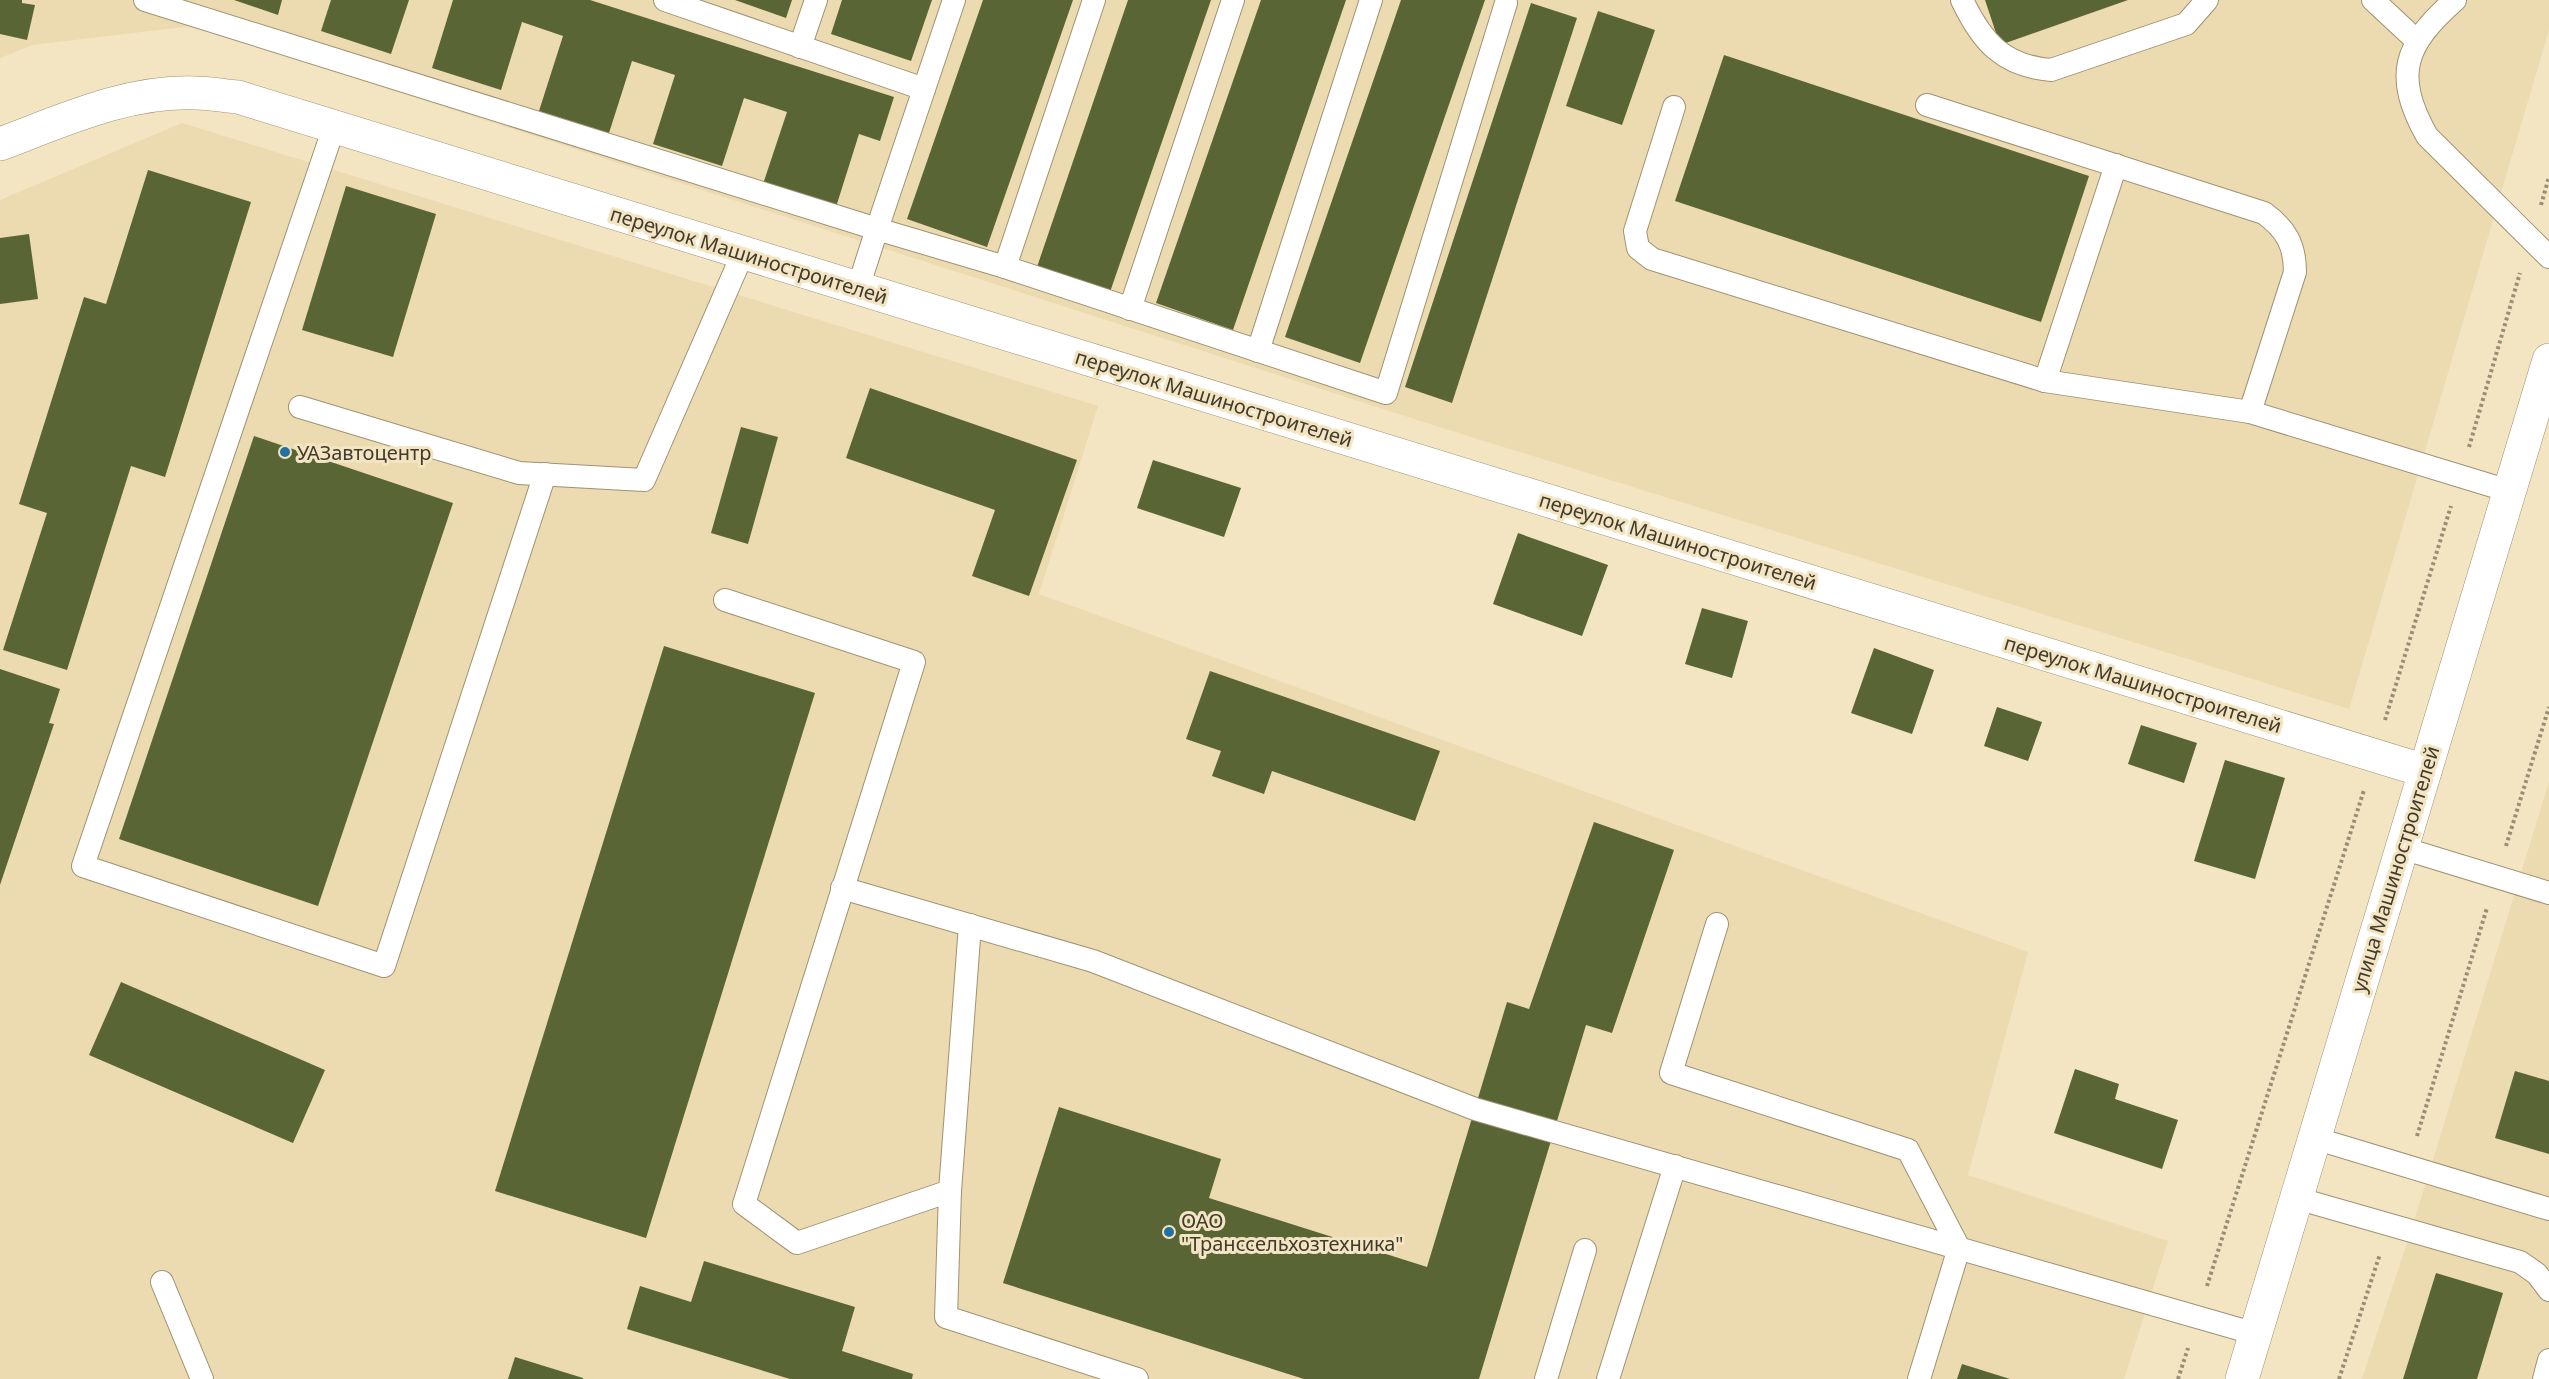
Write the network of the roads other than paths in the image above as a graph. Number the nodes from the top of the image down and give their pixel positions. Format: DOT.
graph roads {
  1 [pos="145,0"];
  2 [pos="816,0"];
  3 [pos="954,0"];
  4 [pos="1094,0"];
  5 [pos="1233,0"];
  6 [pos="1371,0"];
  7 [pos="1962,0"];
  8 [pos="2206,0"];
  9 [pos="2373,0"];
  10 [pos="2455,0"];
  11 [pos="669,1"];
  12 [pos="1506,3"];
  13 [pos="2417,41"];
  14 [pos="800,47"];
  15 [pos="924,89"];
  16 [pos="1927,105"];
  17 [pos="1674,107"];
  18 [pos="334,127"];
  19 [pos="0,144"];
  20 [pos="2116,165"];
  21 [pos="877,229"];
  22 [pos="743,253"];
  23 [pos="2549,257"];
  24 [pos="1005,267"];
  25 [pos="858,288"];
  26 [pos="1130,309"];
  27 [pos="1258,351"];
  28 [pos="2549,360"];
  29 [pos="2045,381"];
  30 [pos="300,406"];
  31 [pos="2250,412"];
  32 [pos="545,474"];
  33 [pos="2508,491"];
  34 [pos="725,600"];
  35 [pos="2425,771"];
  36 [pos="2402,848"];
  37 [pos="842,888"];
  38 [pos="2549,892"];
  39 [pos="1717,924"];
  40 [pos="970,925"];
  41 [pos="2314,1138"];
  42 [pos="1675,1166"];
  43 [pos="950,1191"];
  44 [pos="2296,1198"];
  45 [pos="2549,1209"];
  46 [pos="1959,1248"];
  47 [pos="1585,1250"];
  48 [pos="162,1282"];
  49 [pos="2549,1290"];
  50 [pos="2256,1334"];
  51 [pos="2549,1360"];
  52 [pos="202,1379"];
  53 [pos="1137,1379"];
  54 [pos="1546,1379"];
  55 [pos="1608,1379"];
  56 [pos="1919,1379"];
  57 [pos="2242,1379"];
  58 [pos="2544,1379"];
  1 -- 21 [label="lane"];
  2 -- 14 [label="lane"];
  3 -- 15 [label="lane"];
  4 -- 24 [label="lane"];
  5 -- 26 [label="lane"];
  6 -- 27 [label="lane"];
  7 -- 8 [label="lane"];
  9 -- 13 [label="lane"];
  10 -- 13 [label="lane"];
  11 -- 14 [label="lane"];
  12 -- 27 [label="lane"];
  13 -- 23 [label="lane"];
  14 -- 15 [label="lane"];
  15 -- 21 [label="lane"];
  16 -- 20 [label="lane"];
  17 -- 29 [label="lane"];
  18 -- 19 [label="street, переулок Машиностроителей"];
  18 -- 22 [label="street, переулок Машиностроителей"];
  18 -- 32 [label="lane"];
  20 -- 29 [label="lane"];
  20 -- 31 [label="lane"];
  21 -- 24 [label="lane"];
  21 -- 25 [label="lane"];
  22 -- 25 [label="street, переулок Машиностроителей"];
  22 -- 32 [label="lane"];
  24 -- 26 [label="lane"];
  25 -- 35 [label="street, переулок Машиностроителей"];
  26 -- 27 [label="lane"];
  28 -- 33 [label="street, улица Машиностроителей"];
  29 -- 31 [label="lane"];
  30 -- 32 [label="lane"];
  31 -- 33 [label="lane"];
  33 -- 35 [label="street, улица Машиностроителей"];
  34 -- 37 [label="lane"];
  35 -- 36 [label="street, улица Машиностроителей"];
  36 -- 38 [label="lane"];
  36 -- 41 [label="street, улица Машиностроителей"];
  37 -- 40 [label="lane"];
  37 -- 43 [label="lane"];
  39 -- 46 [label="lane"];
  40 -- 42 [label="lane"];
  40 -- 43 [label="lane"];
  41 -- 44 [label="street, улица Машиностроителей"];
  41 -- 45 [label="lane"];
  42 -- 46 [label="lane"];
  42 -- 55 [label="lane"];
  43 -- 53 [label="lane"];
  44 -- 49 [label="lane"];
  44 -- 50 [label="street, улица Машиностроителей"];
  46 -- 50 [label="lane"];
  46 -- 56 [label="lane"];
  47 -- 54 [label="lane"];
  48 -- 52 [label="lane"];
  50 -- 57 [label="street, улица Машиностроителей"];
  51 -- 58 [label="lane"];
}
